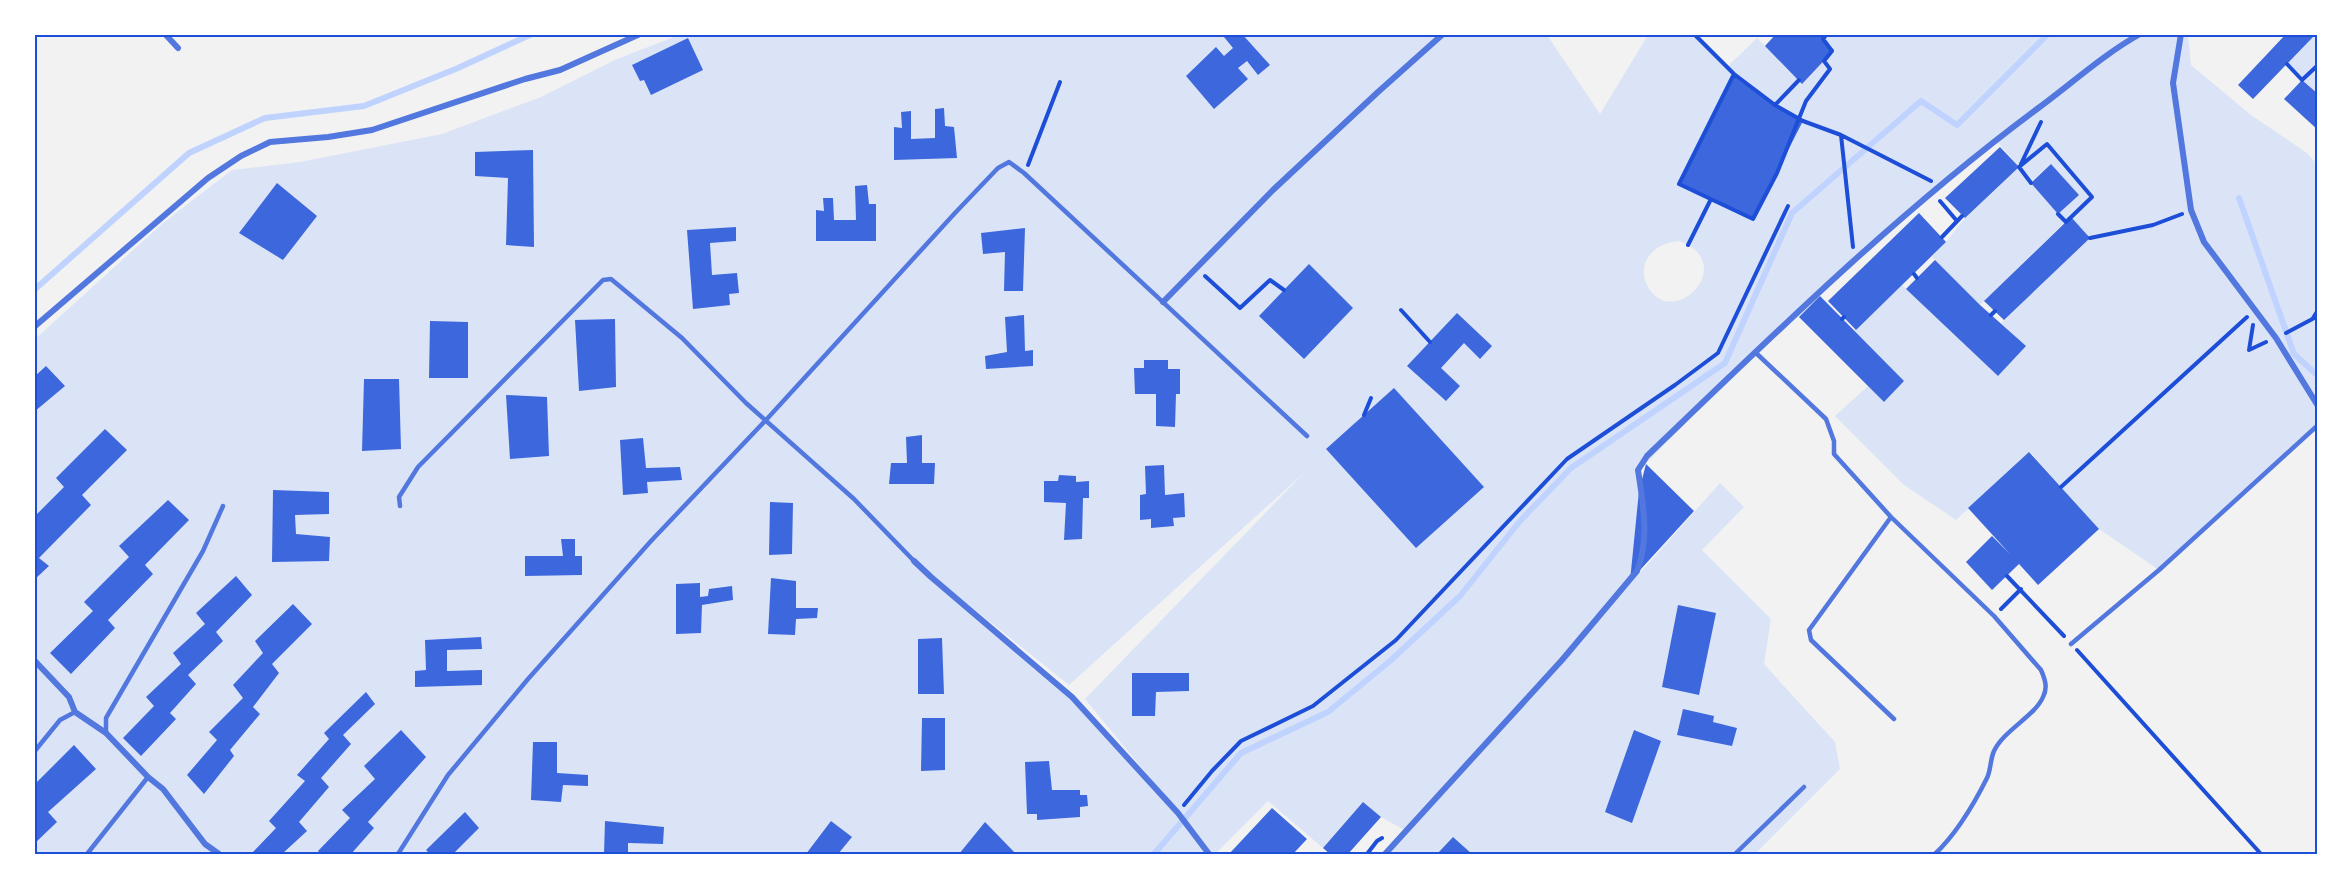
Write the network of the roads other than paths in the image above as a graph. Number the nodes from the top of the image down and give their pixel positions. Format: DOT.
graph roads {
  1 [pos="165,34"];
  2 [pos="640,34"];
  3 [pos="1443,34"];
  4 [pos="2140,34"];
  5 [pos="2181,34"];
  6 [pos="178,48"];
  7 [pos="1163,302"];
  8 [pos="34,327"];
  9 [pos="1755,352"];
  10 [pos="2318,405"];
  11 [pos="766,420"];
  12 [pos="2318,424"];
  13 [pos="1307,436"];
  14 [pos="223,506"];
  15 [pos="400,506"];
  16 [pos="1891,517"];
  17 [pos="914,561"];
  18 [pos="2071,644"];
  19 [pos="34,660"];
  20 [pos="75,712"];
  21 [pos="1894,719"];
  22 [pos="106,733"];
  23 [pos="34,752"];
  24 [pos="148,777"];
  25 [pos="1804,787"];
  26 [pos="87,855"];
  27 [pos="219,855"];
  28 [pos="398,855"];
  29 [pos="1209,855"];
  30 [pos="1385,855"];
  31 [pos="1735,855"];
  32 [pos="1935,855"];
  1 -- 6 [label="street"];
  2 -- 8 [label="street"];
  3 -- 7 [label="street"];
  4 -- 9 [label="street"];
  5 -- 10 [label="street"];
  7 -- 11 [label="lane"];
  7 -- 13 [label="lane"];
  9 -- 16 [label="lane"];
  9 -- 30 [label="street"];
  11 -- 15 [label="lane"];
  11 -- 17 [label="lane"];
  11 -- 28 [label="lane"];
  12 -- 18 [label="lane"];
  14 -- 22 [label="lane"];
  16 -- 21 [label="lane"];
  16 -- 32 [label="lane"];
  17 -- 29 [label="street"];
  19 -- 20 [label="street"];
  20 -- 22 [label="street"];
  20 -- 23 [label="lane"];
  22 -- 24 [label="street"];
  24 -- 26 [label="lane"];
  24 -- 27 [label="street"];
  25 -- 31 [label="lane"];
}
